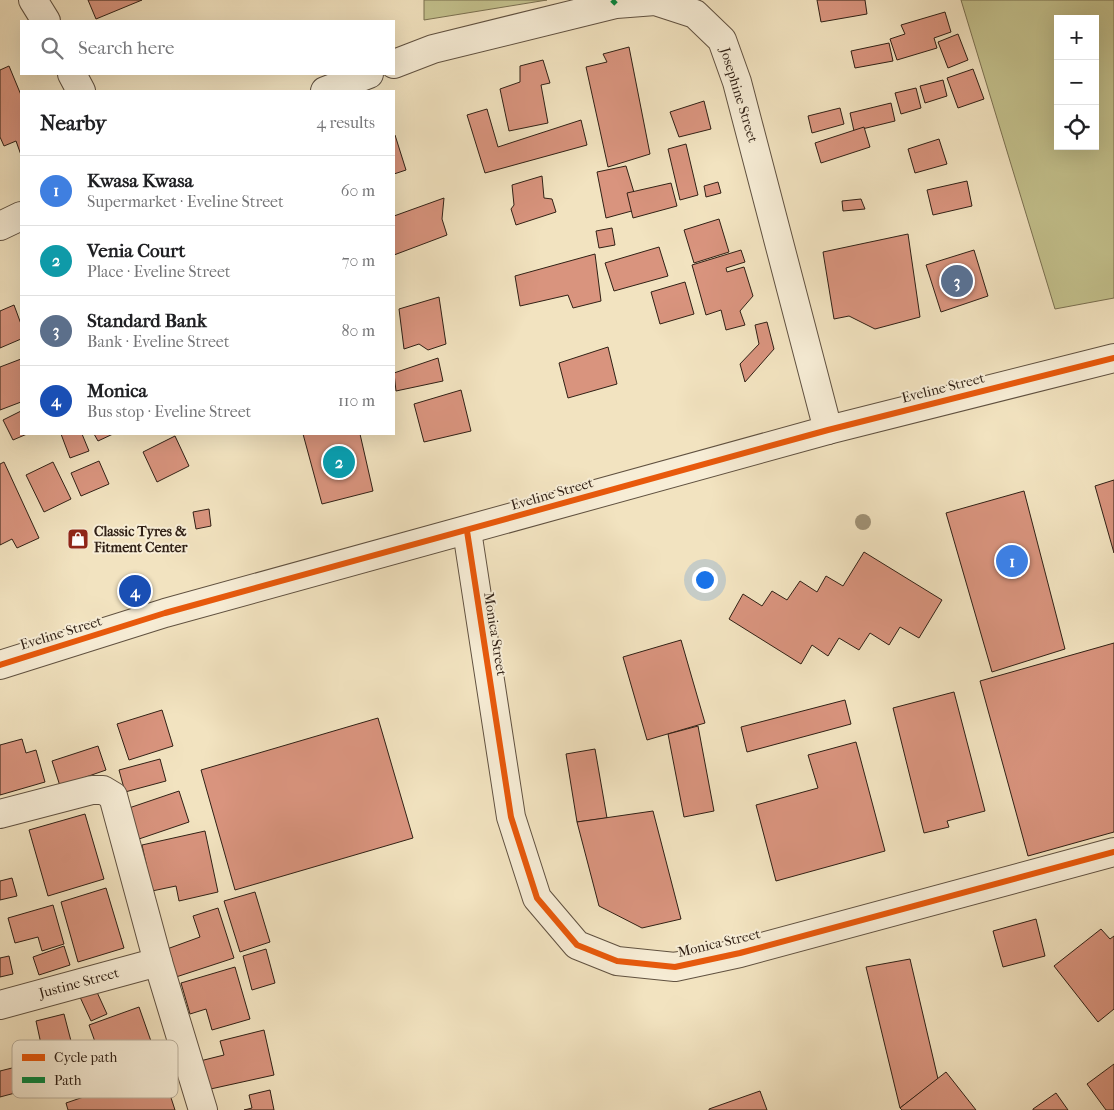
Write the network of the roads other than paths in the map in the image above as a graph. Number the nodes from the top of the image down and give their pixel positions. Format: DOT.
graph roads {
  1 [pos="33,0"];
  2 [pos="45,20"];
  3 [pos="395,64"];
  4 [pos="73,75"];
  5 [pos="367,75"];
  6 [pos="80,90"];
  7 [pos="328,90"];
  8 [pos="20,216"];
  9 [pos="0,226"];
  10 [pos="1114,358"];
  11 [pos="828,430"];
  12 [pos="466,531"];
  13 [pos="0,665"];
  14 [pos="0,814"];
  15 [pos="1114,852"];
  16 [pos="158,962"];
  17 [pos="0,1005"];
  18 [pos="203,1110"];
  1 -- 2 [label="street"];
  3 -- 11 [label="street, Josephine Street"];
  4 -- 6 [label="street"];
  5 -- 7 [label="street"];
  8 -- 9 [label="street"];
  10 -- 11 [label="street, Eveline Street"];
  11 -- 12 [label="street, Eveline Street"];
  12 -- 13 [label="street, Eveline Street"];
  12 -- 15 [label="street, Monica Street"];
  14 -- 16 [label="street"];
  16 -- 17 [label="street, Justine Street"];
  16 -- 18 [label="street"];
}
